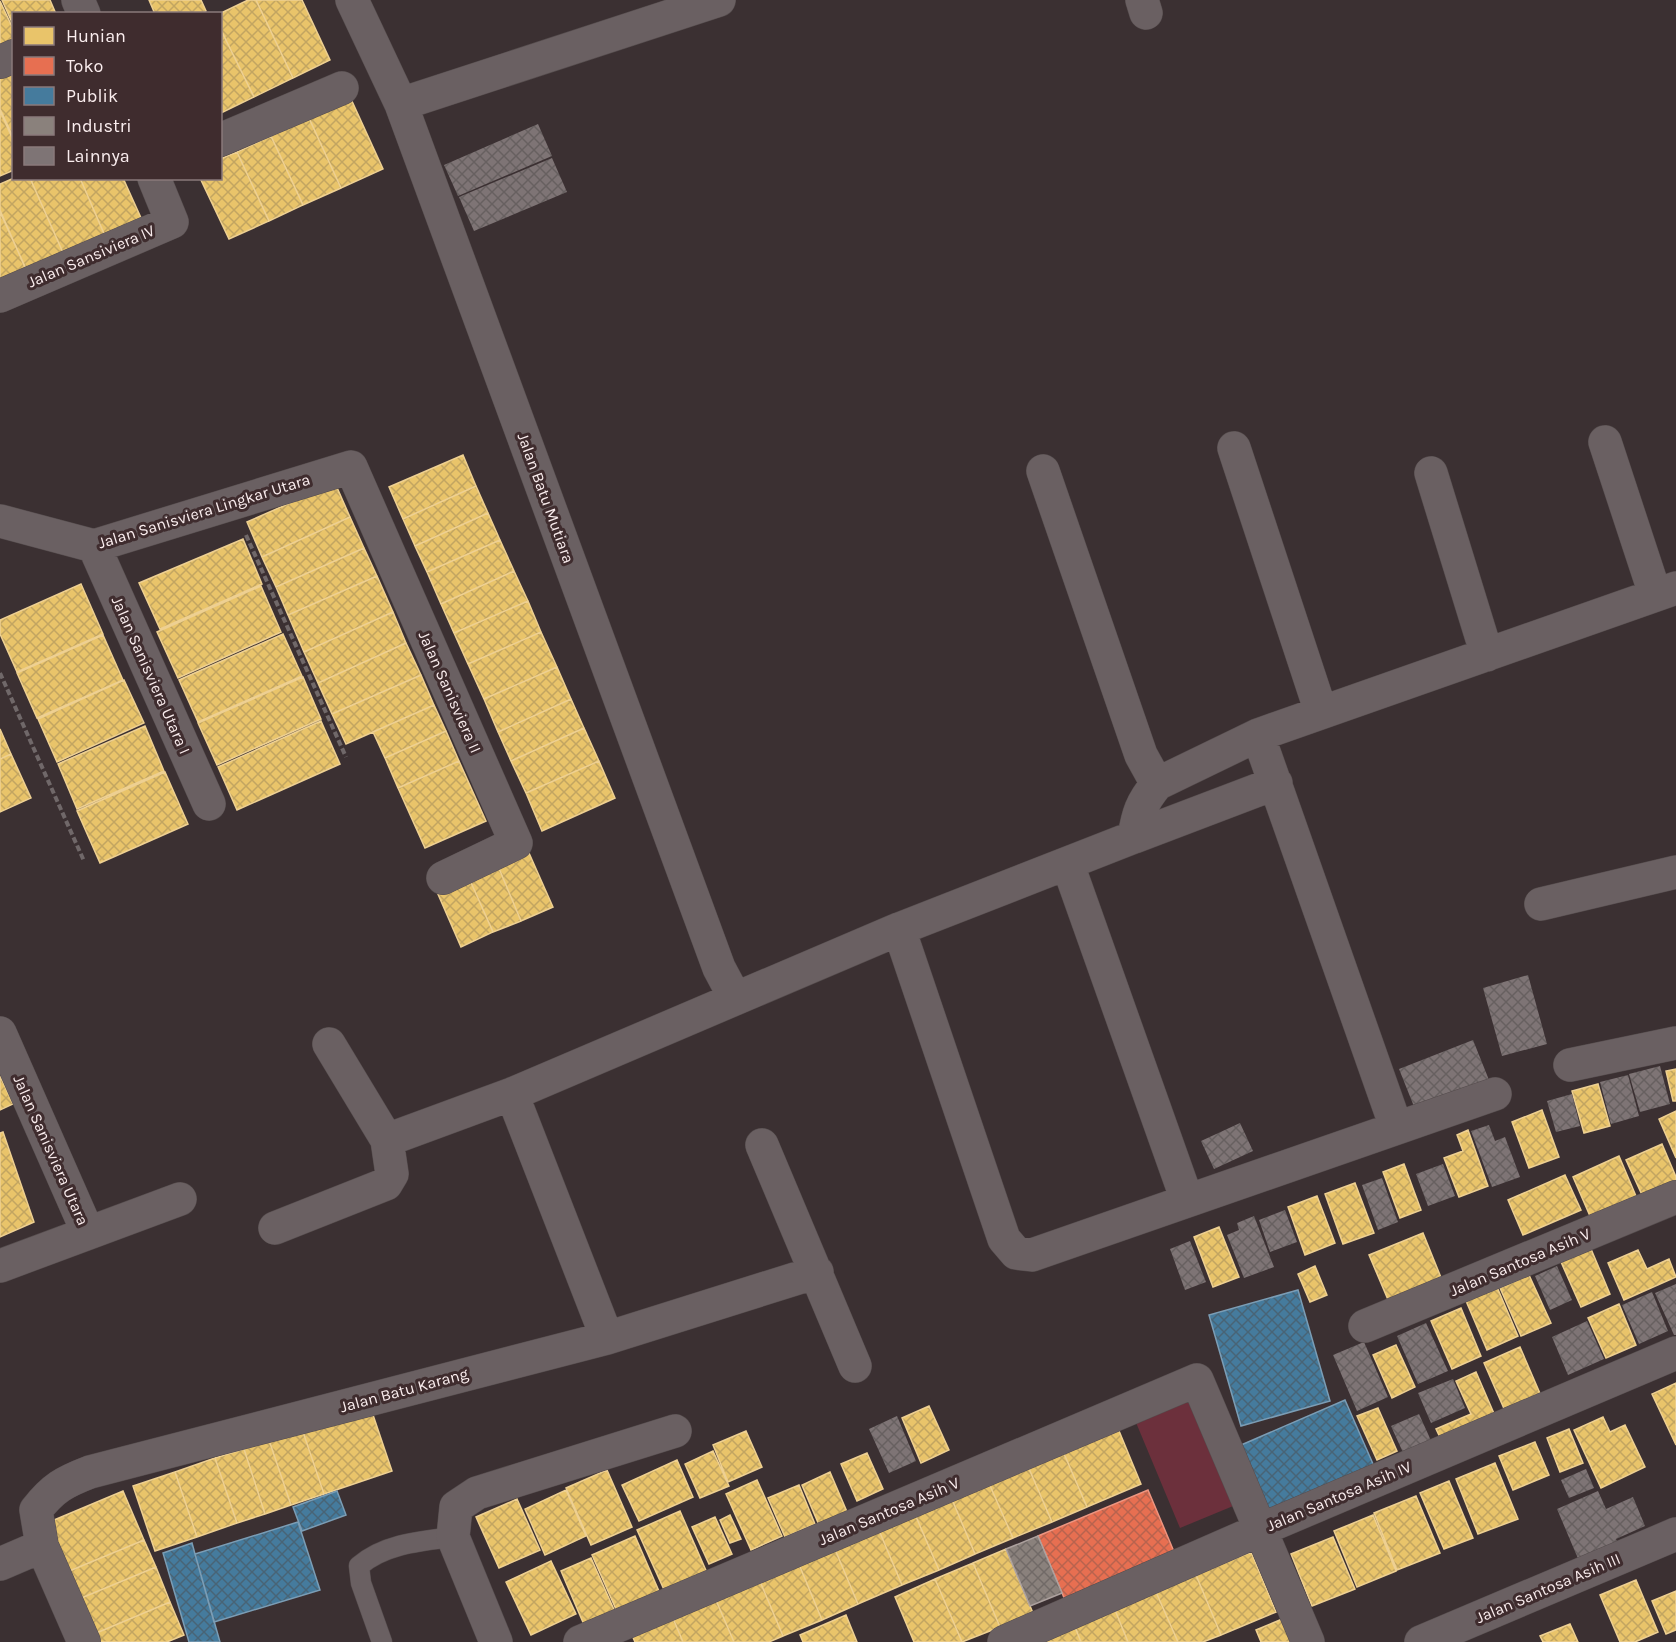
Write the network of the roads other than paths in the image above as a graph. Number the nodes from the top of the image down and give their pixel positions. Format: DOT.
graph roads {
  1 [pos="352,0"];
  2 [pos="719,0"];
  3 [pos="342,88"];
  4 [pos="401,104"];
  5 [pos="222,139"];
  6 [pos="155,180"];
  7 [pos="0,296"];
  8 [pos="1605,442"];
  9 [pos="1234,448"];
  10 [pos="351,467"];
  11 [pos="1042,471"];
  12 [pos="1431,473"];
  13 [pos="8,528"];
  14 [pos="94,546"];
  15 [pos="1666,591"];
  16 [pos="1487,655"];
  17 [pos="1321,712"];
  18 [pos="1258,735"];
  19 [pos="1276,783"];
  20 [pos="1157,784"];
  21 [pos="209,804"];
  22 [pos="1134,837"];
  23 [pos="1068,865"];
  24 [pos="1676,872"];
  25 [pos="443,878"];
  26 [pos="1541,904"];
  27 [pos="899,929"];
  28 [pos="735,998"];
  29 [pos="0,1033"];
  30 [pos="1676,1043"];
  31 [pos="329,1044"];
  32 [pos="1570,1065"];
  33 [pos="512,1094"];
  34 [pos="1495,1094"];
  35 [pos="1396,1128"];
  36 [pos="387,1140"];
  37 [pos="762,1145"];
  38 [pos="1676,1197"];
  39 [pos="180,1199"];
  40 [pos="1187,1200"];
  41 [pos="275,1228"];
  42 [pos="88,1233"];
  43 [pos="0,1266"];
  44 [pos="816,1272"];
  45 [pos="1365,1326"];
  46 [pos="606,1338"];
  47 [pos="1676,1353"];
  48 [pos="855,1366"];
  49 [pos="675,1431"];
  50 [pos="1262,1529"];
  51 [pos="1676,1534"];
  52 [pos="453,1537"];
  53 [pos="42,1546"];
  54 [pos="0,1564"];
  55 [pos="84,1642"];
  56 [pos="382,1642"];
  57 [pos="496,1642"];
  58 [pos="580,1642"];
  59 [pos="1004,1642"];
  60 [pos="1308,1642"];
  61 [pos="1421,1642"];
  1 -- 4 [label="street, Jalan Batu Mutiara"];
  2 -- 4 [label="street"];
  3 -- 5 [label="street"];
  4 -- 28 [label="street, Jalan Batu Mutiara"];
  6 -- 7 [label="street, Jalan Sansiviera IV"];
  8 -- 15 [label="street"];
  9 -- 17 [label="street"];
  10 -- 14 [label="street, Jalan Sanisviera Lingkar Utara"];
  10 -- 25 [label="street, Jalan Sanisviera II"];
  11 -- 20 [label="street"];
  12 -- 16 [label="street"];
  13 -- 14 [label="street, Jalan Sanisviera Lingkar Utara"];
  14 -- 21 [label="street, Jalan Sanisviera Utara I"];
  15 -- 16 [label="street"];
  16 -- 17 [label="street"];
  17 -- 18 [label="street"];
  18 -- 19 [label="street"];
  18 -- 20 [label="street"];
  19 -- 22 [label="street"];
  19 -- 35 [label="street"];
  20 -- 22 [label="street"];
  22 -- 23 [label="street"];
  23 -- 27 [label="street"];
  23 -- 40 [label="street"];
  24 -- 26 [label="street"];
  27 -- 28 [label="street"];
  27 -- 40 [label="street"];
  28 -- 33 [label="street"];
  29 -- 42 [label="street, Jalan Sanisviera Utara"];
  30 -- 32 [label="street"];
  31 -- 36 [label="street"];
  33 -- 36 [label="street"];
  33 -- 46 [label="street"];
  34 -- 35 [label="street"];
  35 -- 40 [label="street"];
  36 -- 41 [label="street"];
  37 -- 44 [label="street"];
  38 -- 45 [label="street, Jalan Santosa Asih V"];
  39 -- 42 [label="street"];
  42 -- 43 [label="street"];
  44 -- 46 [label="street, Jalan Batu Karang"];
  44 -- 48 [label="street"];
  46 -- 53 [label="street, Jalan Batu Karang"];
  47 -- 50 [label="street, Jalan Santosa Asih IV"];
  49 -- 52 [label="street"];
  50 -- 58 [label="street, Jalan Santosa Asih V"];
  50 -- 59 [label="street, Jalan Santosa Asih IV"];
  50 -- 60 [label="street"];
  51 -- 61 [label="street, Jalan Santosa Asih III"];
  52 -- 56 [label="lane"];
  52 -- 57 [label="street"];
  53 -- 54 [label="street"];
  53 -- 55 [label="street, Jalan Batu Karang"];
}
